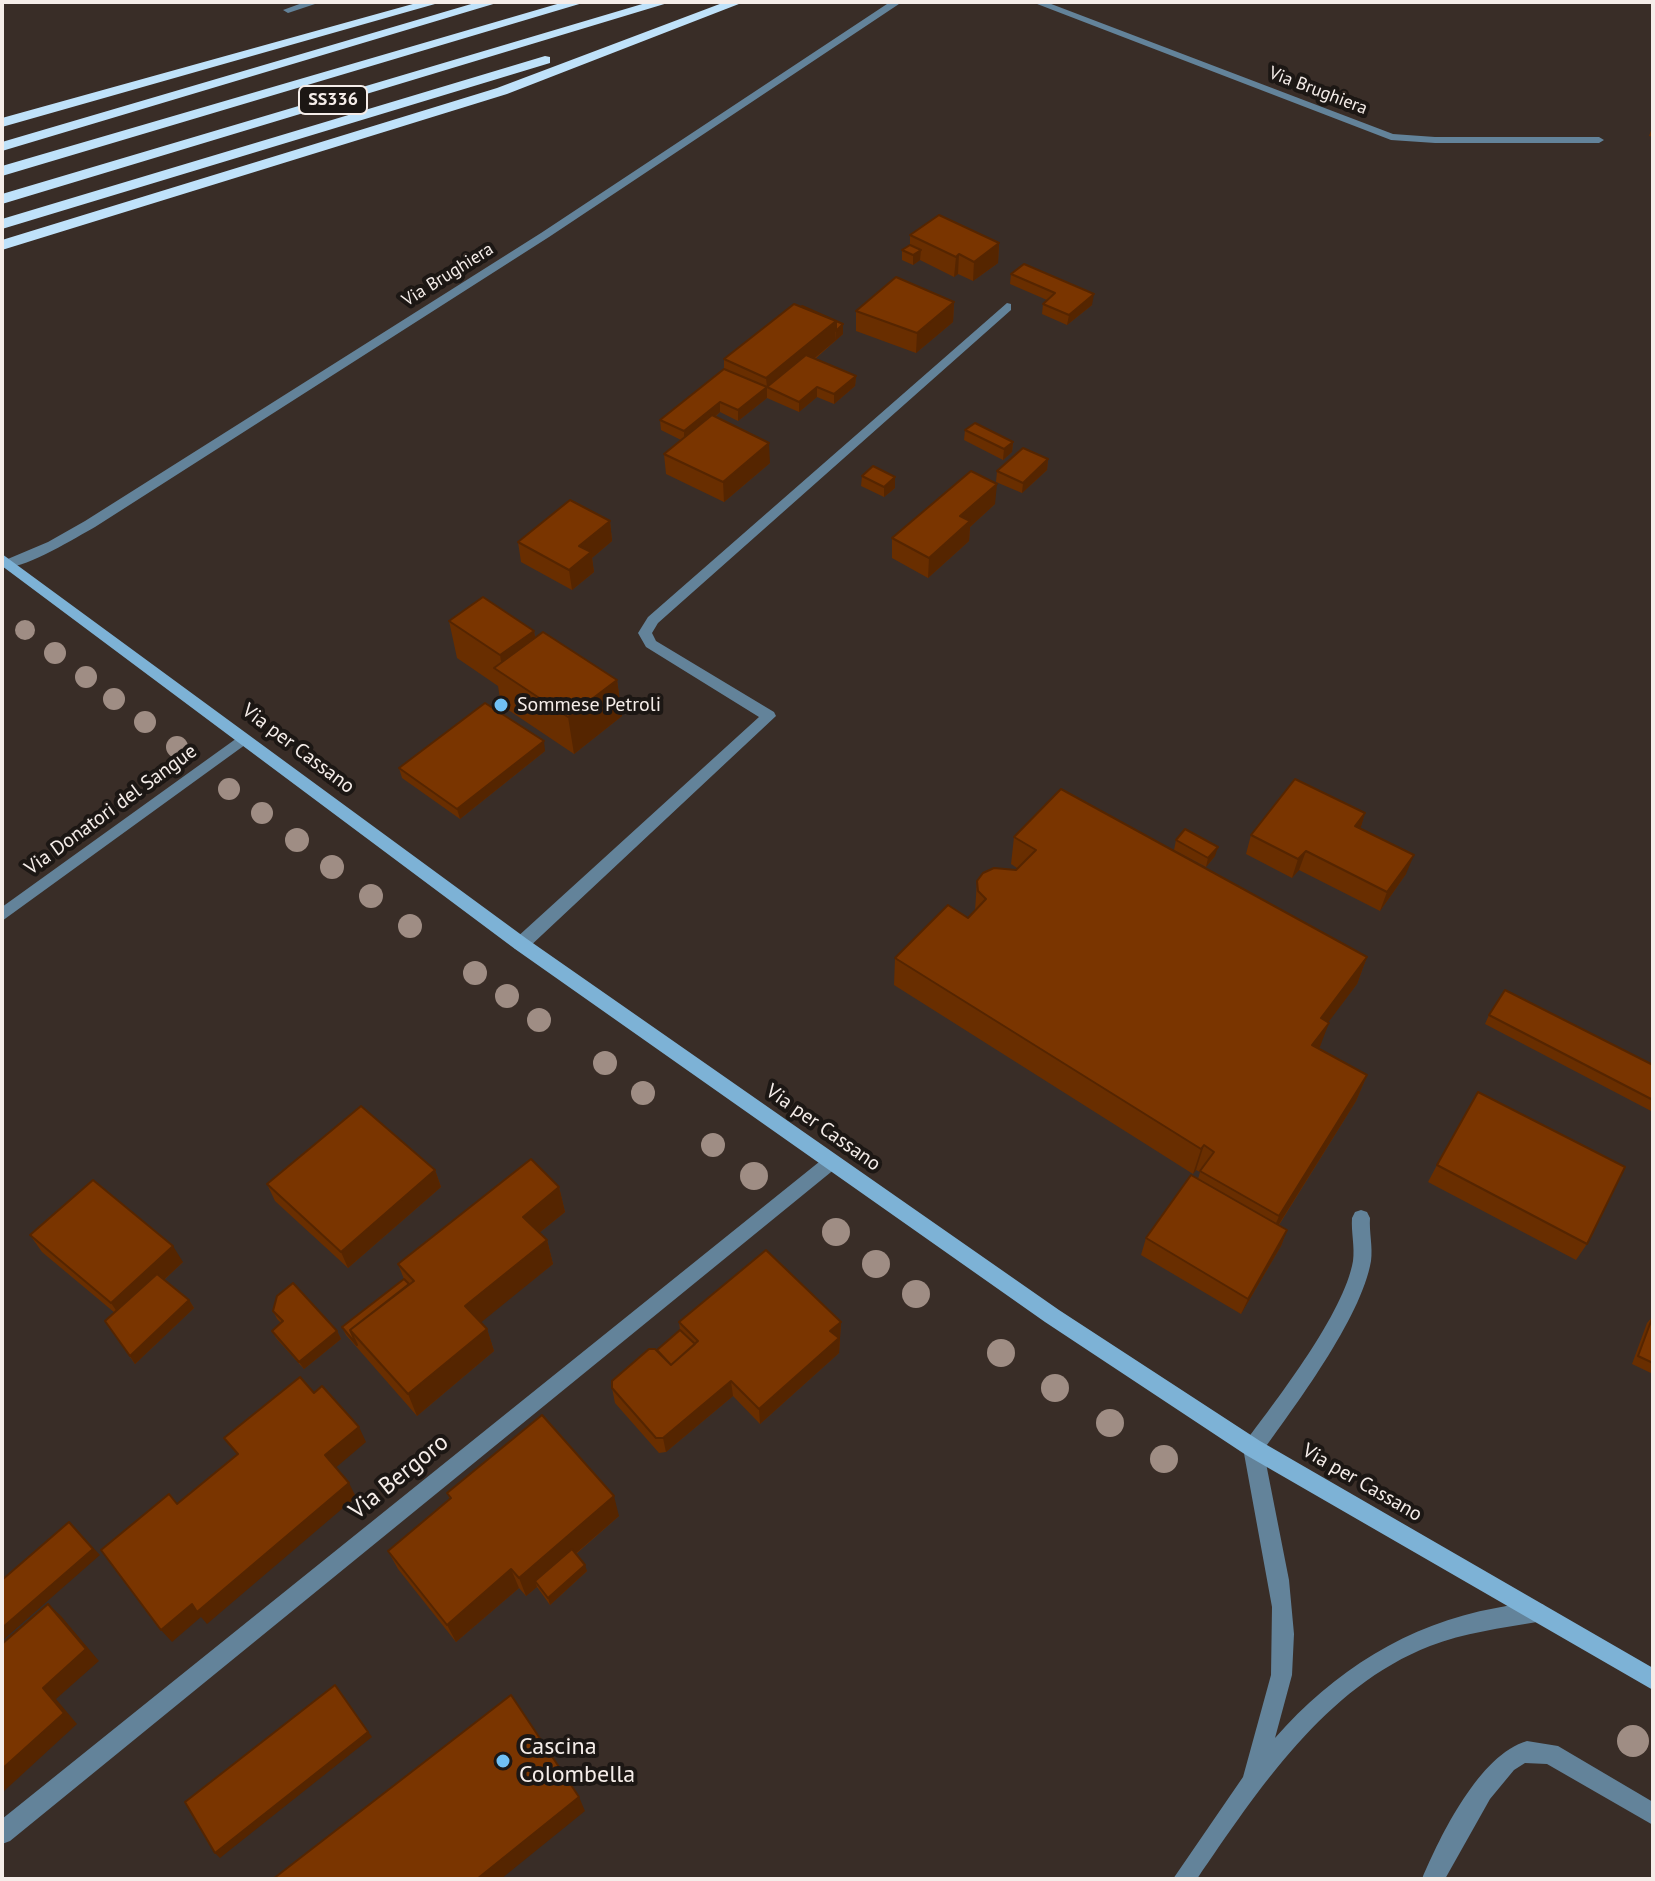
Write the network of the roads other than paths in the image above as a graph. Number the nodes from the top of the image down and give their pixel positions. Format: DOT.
graph roads {
  1 [pos="316,2"];
  2 [pos="435,2"];
  3 [pos="493,2"];
  4 [pos="579,2"];
  5 [pos="664,2"];
  6 [pos="736,2"];
  7 [pos="897,2"];
  8 [pos="1037,2"];
  9 [pos="288,10"];
  10 [pos="2,123"];
  11 [pos="1599,140"];
  12 [pos="2,147"];
  13 [pos="2,171"];
  14 [pos="2,199"];
  15 [pos="2,224"];
  16 [pos="2,245"];
  17 [pos="1007,307"];
  18 [pos="4,563"];
  19 [pos="244,738"];
  20 [pos="2,915"];
  21 [pos="521,944"];
  22 [pos="830,1163"];
  23 [pos="1361,1218"];
  24 [pos="1253,1448"];
  25 [pos="1537,1612"];
  26 [pos="1653,1680"];
  27 [pos="1250,1783"];
  28 [pos="1653,1814"];
  29 [pos="2,1833"];
  30 [pos="1184,1879"];
  31 [pos="1433,1879"];
  1 -- 9 [label="street"];
  2 -- 10 [label="highway"];
  3 -- 12 [label="highway"];
  4 -- 13 [label="highway, SS336"];
  5 -- 14 [label="highway, SS336"];
  6 -- 15 [label="highway"];
  6 -- 16 [label="highway"];
  7 -- 18 [label="street, Via Brughiera"];
  8 -- 11 [label="street, Via Brughiera"];
  17 -- 21 [label="street"];
  18 -- 19 [label="main road, Via per Cassano"];
  19 -- 20 [label="street, Via Donatori del Sangue"];
  19 -- 21 [label="main road, Via per Cassano"];
  21 -- 22 [label="main road, Via per Cassano"];
  22 -- 24 [label="main road, Via per Cassano"];
  22 -- 29 [label="street, Via Bergoro"];
  23 -- 24 [label="street"];
  24 -- 25 [label="main road, Via per Cassano"];
  24 -- 27 [label="street"];
  25 -- 26 [label="main road, Via per Cassano"];
  25 -- 27 [label="street"];
  27 -- 30 [label="street"];
  28 -- 31 [label="street"];
}
